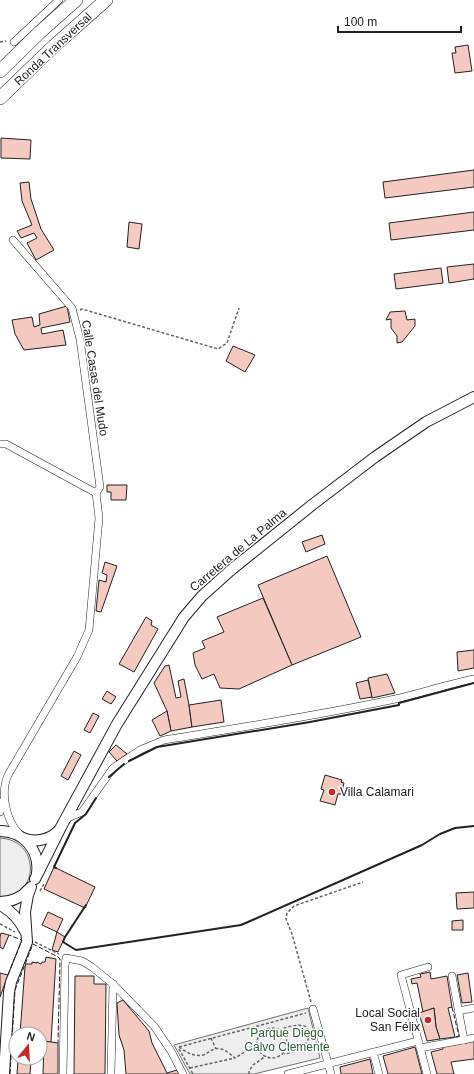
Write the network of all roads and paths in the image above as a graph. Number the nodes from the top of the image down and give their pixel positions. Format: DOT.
graph roads {
  1 [pos="59,0"];
  2 [pos="76,0"];
  3 [pos="106,0"];
  4 [pos="14,42"];
  5 [pos="0,71"];
  6 [pos="0,98"];
  7 [pos="12,240"];
  8 [pos="239,308"];
  9 [pos="74,313"];
  10 [pos="474,397"];
  11 [pos="0,444"];
  12 [pos="96,493"];
  13 [pos="474,679"];
  14 [pos="4,797"];
  15 [pos="0,812"];
  16 [pos="65,819"];
  17 [pos="60,828"];
  18 [pos="0,831"];
  19 [pos="20,836"];
  20 [pos="363,882"];
  21 [pos="33,883"];
  22 [pos="0,904"];
  23 [pos="29,938"];
  24 [pos="66,958"];
  25 [pos="428,967"];
  26 [pos="452,976"];
  27 [pos="113,984"];
  28 [pos="474,1008"];
  29 [pos="313,1010"];
  30 [pos="458,1011"];
  31 [pos="3,1027"];
  32 [pos="278,1030"];
  33 [pos="211,1038"];
  34 [pos="474,1038"];
  35 [pos="464,1040"];
  36 [pos="257,1041"];
  37 [pos="419,1044"];
  38 [pos="178,1047"];
  39 [pos="216,1049"];
  40 [pos="373,1052"];
  41 [pos="282,1054"];
  42 [pos="266,1056"];
  43 [pos="235,1058"];
  44 [pos="328,1064"];
  45 [pos="190,1068"];
  46 [pos="4,1074"];
  47 [pos="63,1074"];
  48 [pos="111,1074"];
  49 [pos="182,1074"];
  50 [pos="193,1074"];
  51 [pos="249,1074"];
  52 [pos="288,1074"];
  53 [pos="330,1074"];
  54 [pos="379,1074"];
  55 [pos="427,1074"];
  1 -- 4 [label="street"];
  2 -- 5 [label="highway, Ronda Transversal"];
  3 -- 6 [label="highway, Ronda Transversal"];
  7 -- 9 [label="street, Calle Casas del Mudo"];
  8 -- 9 [label="path"];
  9 -- 12 [label="street, Calle Casas del Mudo"];
  10 -- 16 [label="main road, Carretera de La Palma"];
  11 -- 12 [label="street"];
  12 -- 14 [label="street, Calle Casas del Mudo"];
  13 -- 16 [label="street"];
  14 -- 15 [label="street"];
  14 -- 19 [label="street"];
  16 -- 17 [label="main road, Carretera de La Palma"];
  17 -- 19 [label="main road, Carretera de La Palma"];
  17 -- 21 [label="main road, Carretera de La Palma"];
  18 -- 19 [label="main road, Carretera de La Palma"];
  19 -- 21 [label="main road"];
  20 -- 29 [label="path"];
  21 -- 22 [label="main road"];
  21 -- 23 [label="main road"];
  22 -- 23 [label="main road"];
  23 -- 24 [label="path"];
  23 -- 31 [label="main road"];
  24 -- 27 [label="street"];
  24 -- 47 [label="street"];
  25 -- 37 [label="street"];
  26 -- 30 [label="street"];
  27 -- 48 [label="street"];
  27 -- 49 [label="street"];
  28 -- 30 [label="street"];
  29 -- 33 [label="path"];
  29 -- 44 [label="street"];
  30 -- 35 [label="street"];
  31 -- 46 [label="main road"];
  32 -- 36 [label="path"];
  32 -- 41 [label="path"];
  32 -- 41 [label="path"];
  33 -- 38 [label="path"];
  33 -- 39 [label="path"];
  34 -- 35 [label="street"];
  35 -- 37 [label="street"];
  36 -- 42 [label="path"];
  36 -- 43 [label="path"];
  37 -- 40 [label="street"];
  37 -- 55 [label="street"];
  38 -- 39 [label="path"];
  38 -- 45 [label="path"];
  39 -- 43 [label="path"];
  40 -- 44 [label="street"];
  40 -- 54 [label="street"];
  41 -- 42 [label="path"];
  42 -- 51 [label="path"];
  43 -- 45 [label="path"];
  44 -- 52 [label="street"];
  44 -- 53 [label="street"];
  45 -- 50 [label="path"];
}
